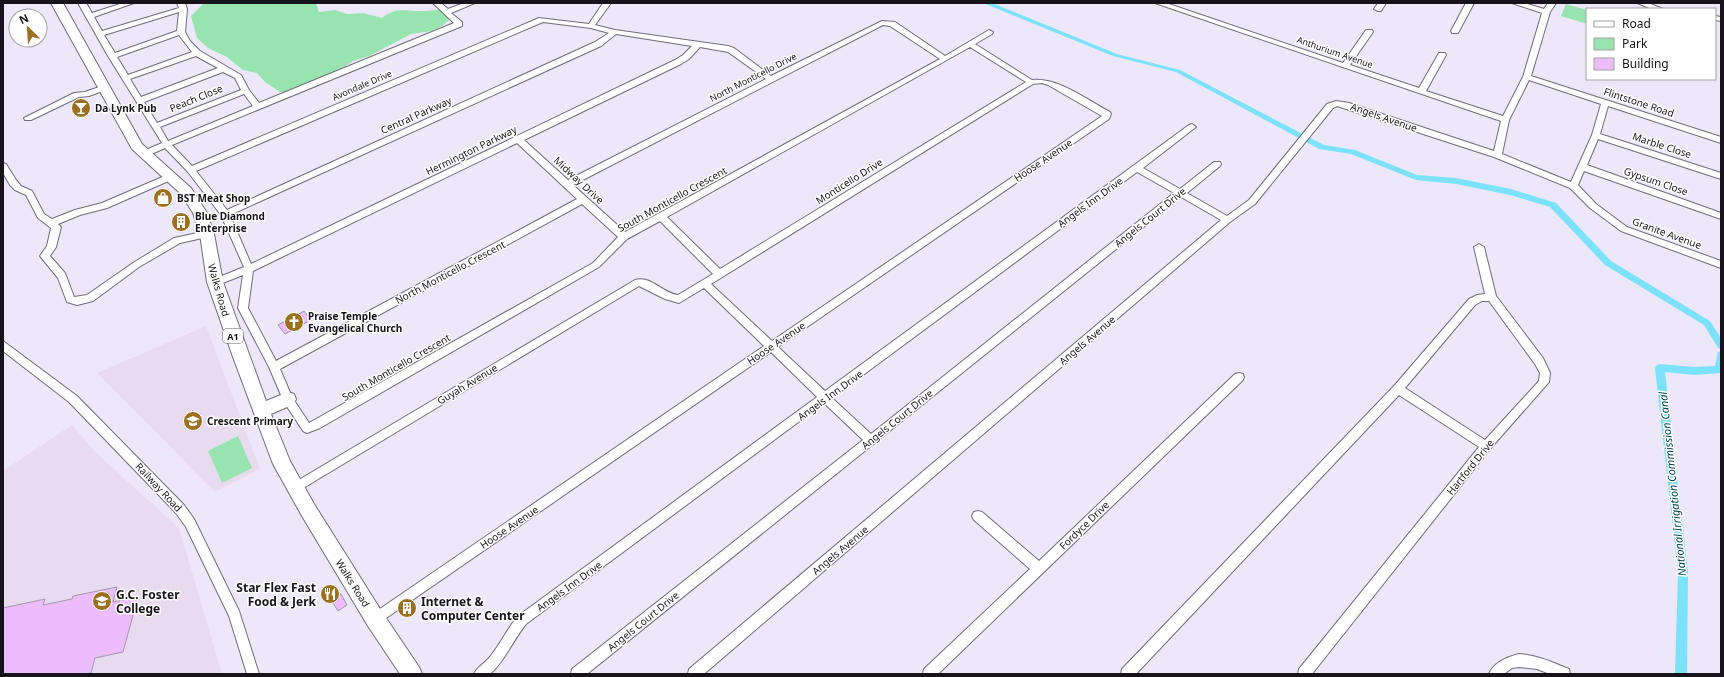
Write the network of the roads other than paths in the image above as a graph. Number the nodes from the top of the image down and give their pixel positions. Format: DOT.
graph roads {
  1 [pos="57,3"];
  2 [pos="82,3"];
  3 [pos="130,3"];
  4 [pos="437,3"];
  5 [pos="471,3"];
  6 [pos="607,3"];
  7 [pos="1159,3"];
  8 [pos="1470,3"];
  9 [pos="1516,3"];
  10 [pos="1552,3"];
  11 [pos="1640,3"];
  12 [pos="182,6"];
  13 [pos="1656,8"];
  14 [pos="447,12"];
  15 [pos="1546,12"];
  16 [pos="91,16"];
  17 [pos="591,26"];
  18 [pos="1455,31"];
  19 [pos="181,32"];
  20 [pos="615,32"];
  21 [pos="989,32"];
  22 [pos="1369,32"];
  23 [pos="101,34"];
  24 [pos="698,44"];
  25 [pos="970,44"];
  26 [pos="197,53"];
  27 [pos="1442,55"];
  28 [pos="112,56"];
  29 [pos="945,59"];
  30 [pos="1346,66"];
  31 [pos="223,69"];
  32 [pos="1527,77"];
  33 [pos="126,78"];
  34 [pos="771,79"];
  35 [pos="1031,82"];
  36 [pos="105,87"];
  37 [pos="246,91"];
  38 [pos="1421,92"];
  39 [pos="139,101"];
  40 [pos="1605,102"];
  41 [pos="258,107"];
  42 [pos="28,118"];
  43 [pos="1505,120"];
  44 [pos="156,126"];
  45 [pos="1192,127"];
  46 [pos="1596,135"];
  47 [pos="518,139"];
  48 [pos="1721,140"];
  49 [pos="167,145"];
  50 [pos="144,154"];
  51 [pos="1497,155"];
  52 [pos="1217,164"];
  53 [pos="3,166"];
  54 [pos="1583,167"];
  55 [pos="1137,168"];
  56 [pos="191,170"];
  57 [pos="1721,176"];
  58 [pos="170,177"];
  59 [pos="568,184"];
  60 [pos="1573,186"];
  61 [pos="1180,193"];
  62 [pos="584,199"];
  63 [pos="225,214"];
  64 [pos="1721,216"];
  65 [pos="662,218"];
  66 [pos="1227,220"];
  67 [pos="51,223"];
  68 [pos="207,234"];
  69 [pos="624,237"];
  70 [pos="1479,247"];
  71 [pos="1721,265"];
  72 [pos="249,269"];
  73 [pos="718,274"];
  74 [pos="215,282"];
  75 [pos="638,282"];
  76 [pos="704,283"];
  77 [pos="1491,297"];
  78 [pos="3,345"];
  79 [pos="772,347"];
  80 [pos="274,367"];
  81 [pos="1239,377"];
  82 [pos="1398,389"];
  83 [pos="826,398"];
  84 [pos="288,399"];
  85 [pos="262,411"];
  86 [pos="870,440"];
  87 [pos="1486,446"];
  88 [pos="296,487"];
  89 [pos="978,516"];
  90 [pos="1039,569"];
  91 [pos="375,619"];
  92 [pos="253,674"];
  93 [pos="412,674"];
  94 [pos="480,674"];
  95 [pos="577,674"];
  96 [pos="694,674"];
  97 [pos="929,674"];
  98 [pos="1127,674"];
  99 [pos="1304,674"];
  100 [pos="1495,674"];
  101 [pos="1564,674"];
  1 -- 36 [label="main road, Walks Road / A1"];
  2 -- 16 [label="street"];
  3 -- 16 [label="street"];
  4 -- 14 [label="street"];
  5 -- 14 [label="street"];
  6 -- 17 [label="street"];
  7 -- 30 [label="street, Anthurium Avenue"];
  8 -- 18 [label="street"];
  9 -- 15 [label="street"];
  10 -- 15 [label="street"];
  11 -- 13 [label="street"];
  12 -- 19 [label="street"];
  12 -- 23 [label="street"];
  14 -- 41 [label="street"];
  15 -- 32 [label="street"];
  16 -- 23 [label="street"];
  17 -- 20 [label="street"];
  17 -- 56 [label="street, Avondale Drive"];
  19 -- 26 [label="street"];
  19 -- 28 [label="street"];
  20 -- 24 [label="street"];
  20 -- 63 [label="street, Central Parkway"];
  21 -- 25 [label="street, South Monticello Crescent"];
  22 -- 30 [label="street"];
  23 -- 28 [label="street"];
  24 -- 34 [label="street"];
  24 -- 47 [label="street, Hermington Parkway"];
  25 -- 29 [label="street, South Monticello Crescent"];
  25 -- 35 [label="street"];
  26 -- 31 [label="street"];
  26 -- 33 [label="street"];
  27 -- 38 [label="street"];
  28 -- 33 [label="street"];
  29 -- 34 [label="street, North Monticello Drive"];
  29 -- 65 [label="street, South Monticello Crescent"];
  30 -- 38 [label="street, Anthurium Avenue"];
  31 -- 37 [label="street"];
  31 -- 39 [label="street"];
  32 -- 40 [label="street, Flintstone Road"];
  32 -- 43 [label="street"];
  33 -- 39 [label="street"];
  34 -- 59 [label="street, North Monticello Drive"];
  35 -- 73 [label="street, Monticello Drive"];
  35 -- 79 [label="street, Hoose Avenue"];
  36 -- 42 [label="street"];
  36 -- 50 [label="main road, Walks Road / A1"];
  37 -- 41 [label="street"];
  37 -- 44 [label="street, Peach Close"];
  38 -- 43 [label="street, Anthurium Avenue"];
  39 -- 44 [label="street"];
  40 -- 46 [label="street"];
  40 -- 48 [label="street, Flintstone Road"];
  41 -- 49 [label="street"];
  43 -- 51 [label="street"];
  44 -- 49 [label="street"];
  45 -- 55 [label="street, Angels Inn Drive"];
  46 -- 54 [label="street"];
  46 -- 57 [label="street, Marble Close"];
  47 -- 59 [label="street, Midway Drive"];
  47 -- 72 [label="street, Hermington Parkway"];
  49 -- 50 [label="street"];
  49 -- 56 [label="street"];
  50 -- 58 [label="main road, Walks Road / A1"];
  51 -- 60 [label="street, Granite Avenue"];
  51 -- 66 [label="street, Angels Avenue"];
  52 -- 61 [label="street, Angels Court Drive"];
  53 -- 67 [label="street"];
  54 -- 60 [label="street"];
  54 -- 64 [label="street, Gypsum Close"];
  55 -- 61 [label="street"];
  55 -- 83 [label="street, Angels Inn Drive"];
  56 -- 63 [label="street"];
  58 -- 67 [label="street"];
  58 -- 68 [label="main road, Walks Road / A1"];
  59 -- 62 [label="street, Midway Drive"];
  60 -- 71 [label="street, Granite Avenue"];
  61 -- 66 [label="street"];
  61 -- 86 [label="street, Angels Court Drive"];
  62 -- 69 [label="street, Midway Drive"];
  62 -- 80 [label="street, North Monticello Crescent"];
  63 -- 72 [label="street"];
  65 -- 69 [label="street, South Monticello Crescent"];
  65 -- 73 [label="street"];
  66 -- 96 [label="street, Angels Avenue"];
  67 -- 68 [label="street"];
  68 -- 74 [label="main road, Walks Road / A1"];
  69 -- 84 [label="street, South Monticello Crescent"];
  70 -- 77 [label="street, Hartford Drive"];
  72 -- 74 [label="street, Hermington Parkway"];
  72 -- 80 [label="street"];
  73 -- 76 [label="street, Monticello Drive"];
  74 -- 85 [label="main road, Walks Road / A1"];
  75 -- 76 [label="street, Monticello Drive"];
  75 -- 88 [label="street, Guyah Avenue"];
  76 -- 79 [label="street"];
  77 -- 82 [label="street"];
  77 -- 87 [label="street, Hartford Drive"];
  78 -- 92 [label="street, Railway Road"];
  79 -- 83 [label="street"];
  79 -- 91 [label="street, Hoose Avenue"];
  80 -- 84 [label="street"];
  81 -- 90 [label="street, Fordyce Drive"];
  82 -- 87 [label="street"];
  82 -- 98 [label="street"];
  83 -- 86 [label="street"];
  83 -- 94 [label="street, Angels Inn Drive"];
  84 -- 85 [label="main road"];
  85 -- 88 [label="main road, Walks Road / A1"];
  86 -- 95 [label="street, Angels Court Drive"];
  87 -- 99 [label="street, Hartford Drive"];
  88 -- 91 [label="main road, Walks Road / A1"];
  89 -- 90 [label="street"];
  90 -- 97 [label="street, Fordyce Drive"];
  91 -- 93 [label="main road, Walks Road / A1"];
  100 -- 101 [label="street"];
}
